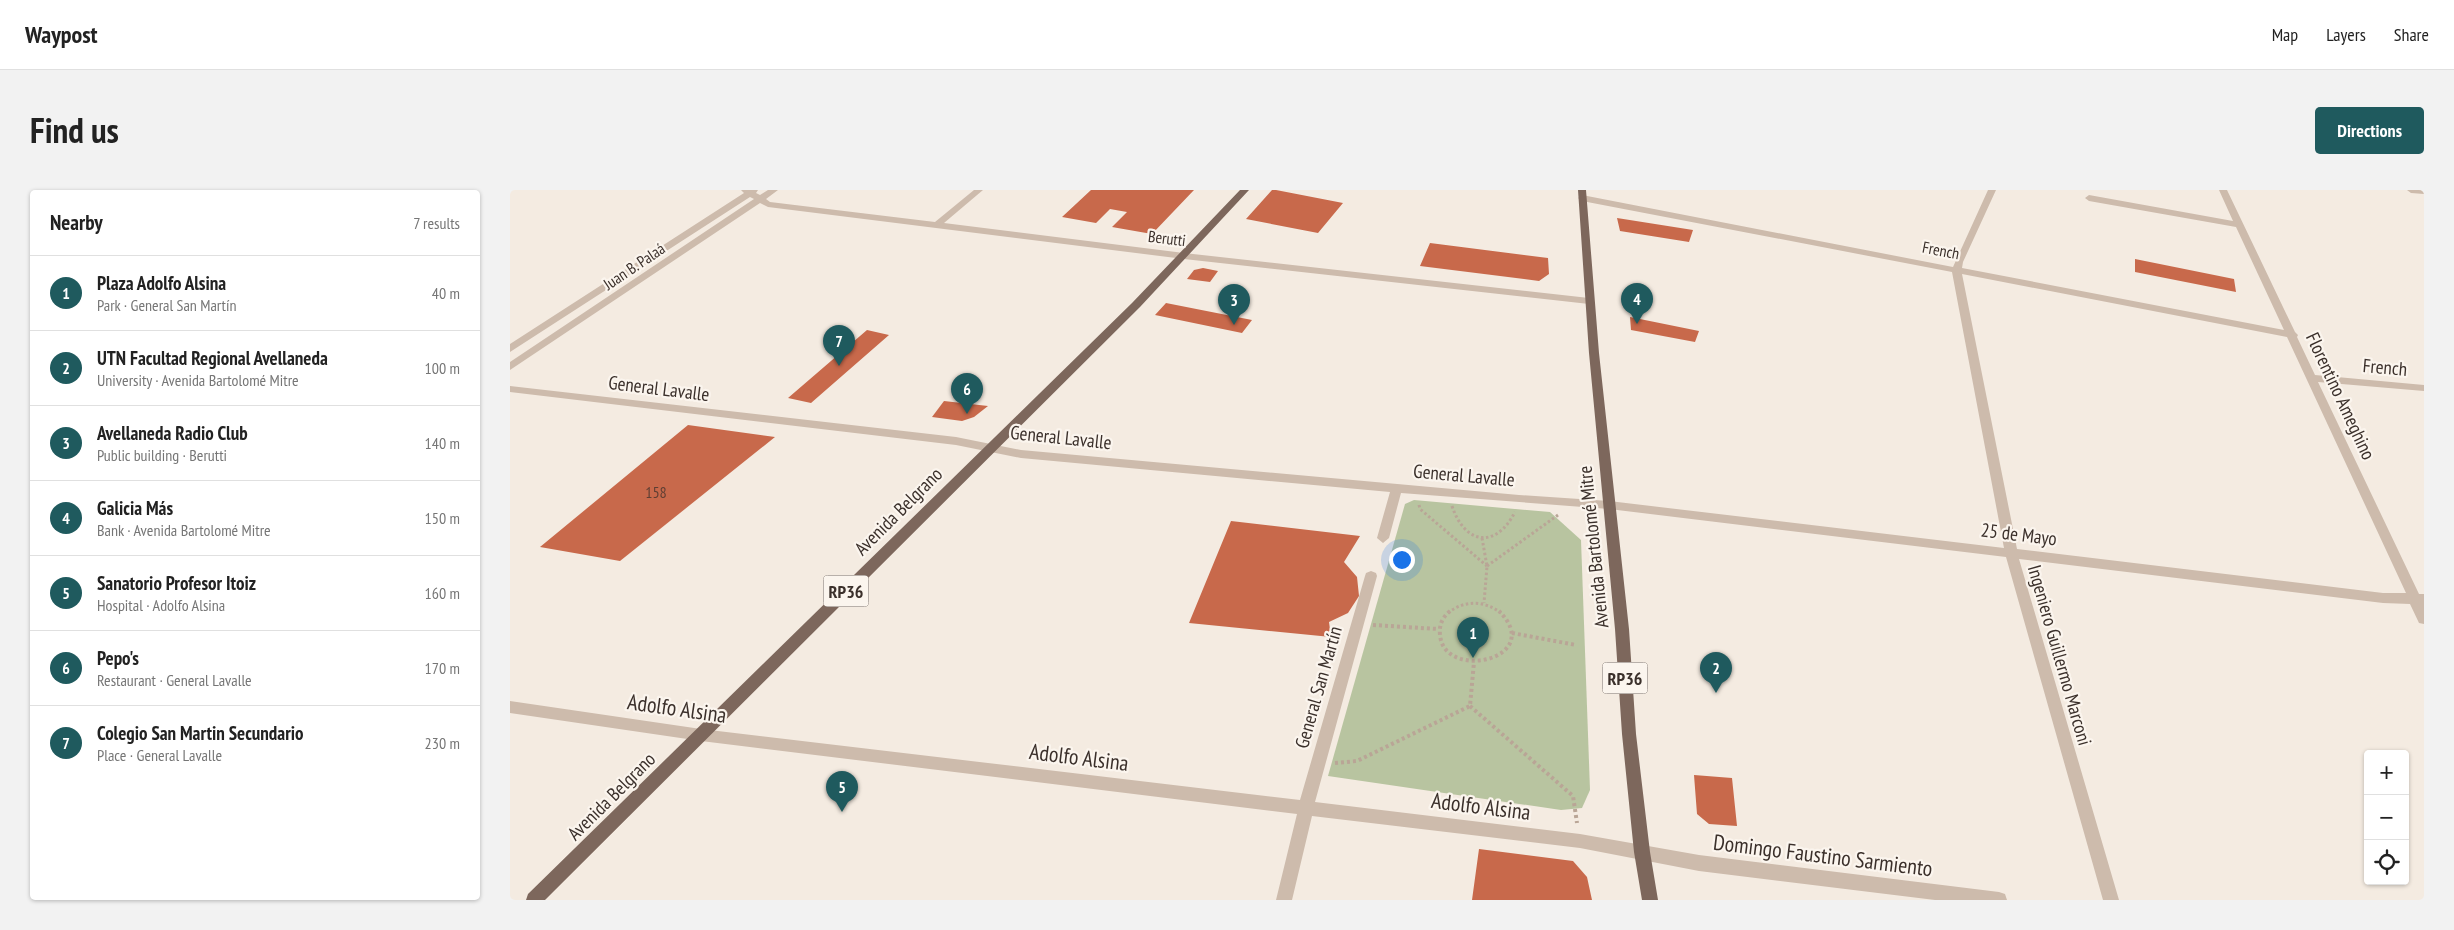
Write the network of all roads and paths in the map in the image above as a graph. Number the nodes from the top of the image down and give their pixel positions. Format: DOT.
graph roads {
  1 [pos="774,190"];
  2 [pos="979,190"];
  3 [pos="1245,190"];
  4 [pos="1992,190"];
  5 [pos="2222,190"];
  6 [pos="2411,190"];
  7 [pos="750,191"];
  8 [pos="2424,191"];
  9 [pos="1582,194"];
  10 [pos="2089,198"];
  11 [pos="759,200"];
  12 [pos="937,224"];
  13 [pos="2239,225"];
  14 [pos="1184,256"];
  15 [pos="1957,270"];
  16 [pos="1589,301"];
  17 [pos="2292,335"];
  18 [pos="510,348"];
  19 [pos="510,367"];
  20 [pos="2312,378"];
  21 [pos="2424,388"];
  22 [pos="510,390"];
  23 [pos="990,448"];
  24 [pos="1397,488"];
  25 [pos="1416,490"];
  26 [pos="1453,493"];
  27 [pos="1519,499"];
  28 [pos="1561,502"];
  29 [pos="1609,505"];
  30 [pos="1383,538"];
  31 [pos="1482,538"];
  32 [pos="2011,552"];
  33 [pos="1487,566"];
  34 [pos="1370,576"];
  35 [pos="2419,598"];
  36 [pos="1484,603"];
  37 [pos="2424,619"];
  38 [pos="1357,624"];
  39 [pos="1438,629"];
  40 [pos="1512,633"];
  41 [pos="1576,645"];
  42 [pos="1474,662"];
  43 [pos="1470,706"];
  44 [pos="510,707"];
  45 [pos="701,735"];
  46 [pos="1316,766"];
  47 [pos="1306,807"];
  48 [pos="1580,840"];
  49 [pos="1642,852"];
  50 [pos="534,900"];
  51 [pos="1284,900"];
  52 [pos="1650,900"];
  53 [pos="2000,900"];
  54 [pos="2111,900"];
  1 -- 11 [label="street, Juan B. Palaá"];
  2 -- 12 [label="street"];
  3 -- 14 [label="main road, Avenida Belgrano / RP36"];
  4 -- 15 [label="street"];
  5 -- 13 [label="street, Florentino Ameghino"];
  6 -- 8 [label="street"];
  7 -- 11 [label="street, Berutti"];
  7 -- 18 [label="street, Juan B. Palaá"];
  9 -- 15 [label="street, French"];
  9 -- 16 [label="main road, Avenida Bartolomé Mitre / RP36"];
  10 -- 13 [label="street"];
  11 -- 12 [label="street, Berutti"];
  11 -- 19 [label="street, Juan B. Palaá"];
  12 -- 14 [label="street, Berutti"];
  13 -- 17 [label="street, Florentino Ameghino"];
  14 -- 16 [label="street, Berutti"];
  14 -- 23 [label="main road, Avenida Belgrano / RP36"];
  15 -- 17 [label="street, French"];
  15 -- 32 [label="street, Ingeniero Guillermo Marconi"];
  16 -- 29 [label="main road, Avenida Bartolomé Mitre / RP36"];
  17 -- 20 [label="street, Florentino Ameghino"];
  20 -- 21 [label="street, French"];
  20 -- 35 [label="street, Florentino Ameghino"];
  22 -- 23 [label="street, General Lavalle"];
  23 -- 24 [label="street, General Lavalle"];
  23 -- 45 [label="main road, Avenida Belgrano / RP36"];
  24 -- 25 [label="street, General Lavalle"];
  24 -- 30 [label="street"];
  25 -- 26 [label="street, General Lavalle"];
  25 -- 33 [label="path"];
  26 -- 27 [label="street, General Lavalle"];
  26 -- 31 [label="path"];
  27 -- 28 [label="street, General Lavalle"];
  27 -- 31 [label="path"];
  28 -- 29 [label="street, General Lavalle"];
  28 -- 33 [label="path"];
  29 -- 32 [label="street, 25 de Mayo"];
  29 -- 49 [label="main road, Avenida Bartolomé Mitre / RP36"];
  31 -- 33 [label="path"];
  32 -- 35 [label="street, 25 de Mayo"];
  32 -- 54 [label="street, Ingeniero Guillermo Marconi"];
  33 -- 36 [label="path"];
  34 -- 38 [label="street, General San Martín"];
  35 -- 37 [label="street, Florentino Ameghino"];
  36 -- 39 [label="path"];
  36 -- 40 [label="path"];
  38 -- 39 [label="path"];
  38 -- 46 [label="street, General San Martín"];
  39 -- 42 [label="path"];
  40 -- 41 [label="path"];
  40 -- 42 [label="path"];
  42 -- 43 [label="path"];
  43 -- 46 [label="path"];
  43 -- 48 [label="path"];
  44 -- 45 [label="street, Adolfo Alsina"];
  45 -- 47 [label="street, Adolfo Alsina"];
  45 -- 50 [label="main road, Avenida Belgrano / RP36"];
  46 -- 47 [label="street, General San Martín"];
  47 -- 48 [label="street, Adolfo Alsina"];
  47 -- 51 [label="street, General San Martín"];
  48 -- 49 [label="street, Adolfo Alsina"];
  49 -- 52 [label="main road, Avenida Bartolomé Mitre / RP36"];
  49 -- 53 [label="street, Domingo Faustino Sarmiento"];
}
